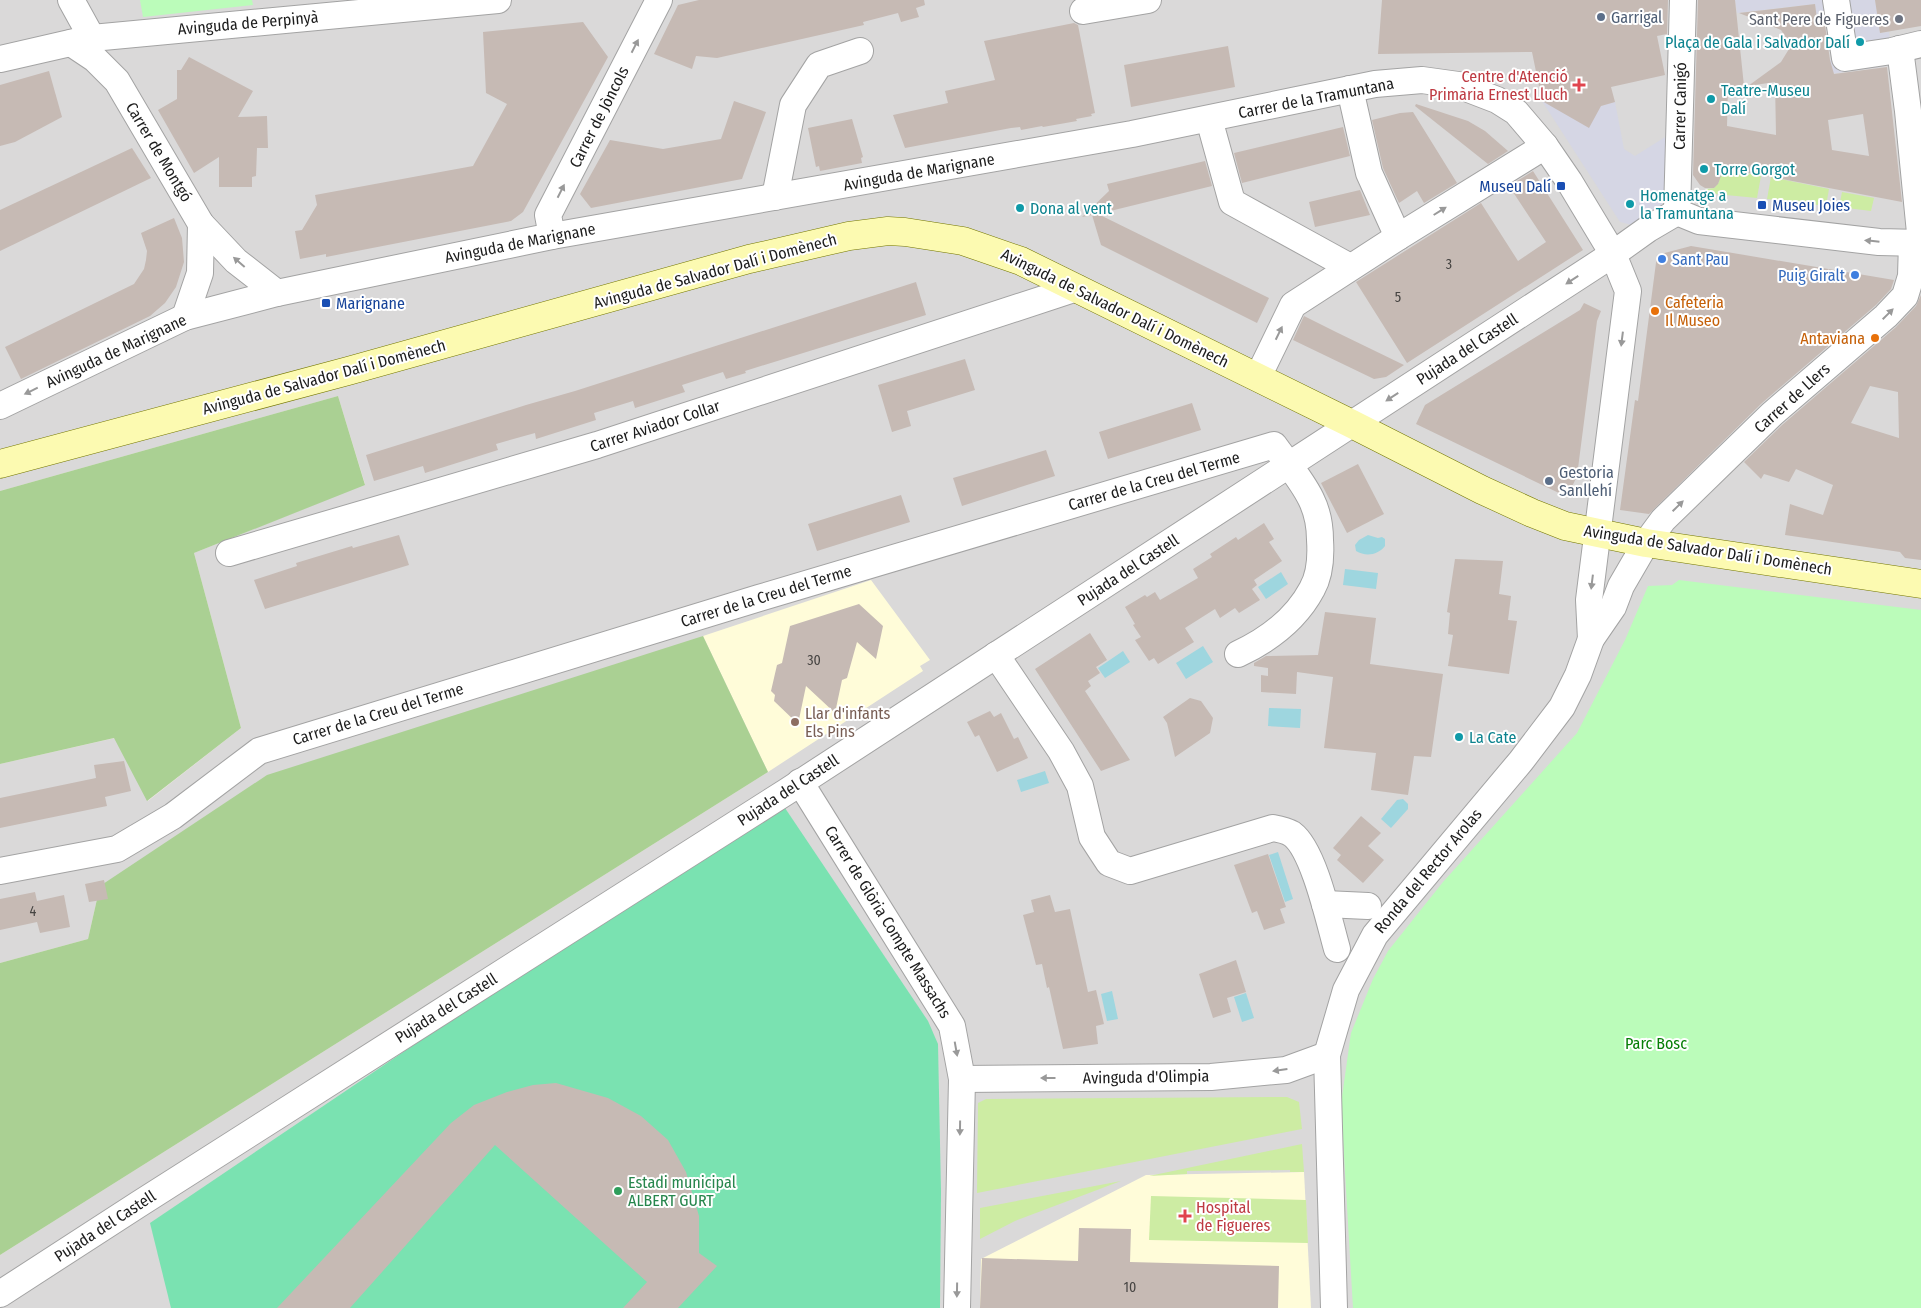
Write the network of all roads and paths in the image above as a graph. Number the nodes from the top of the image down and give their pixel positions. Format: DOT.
graph roads {
  1 [pos="71,0"];
  2 [pos="498,0"];
  3 [pos="659,0"];
  4 [pos="1148,0"];
  5 [pos="1683,0"];
  6 [pos="1836,0"];
  7 [pos="1083,11"];
  8 [pos="118,36"];
  9 [pos="81,40"];
  10 [pos="1904,48"];
  11 [pos="860,51"];
  12 [pos="0,59"];
  13 [pos="117,81"];
  14 [pos="1350,89"];
  15 [pos="1915,111"];
  16 [pos="1209,119"];
  17 [pos="1545,146"];
  18 [pos="1060,147"];
  19 [pos="775,197"];
  20 [pos="1688,217"];
  21 [pos="201,224"];
  22 [pos="552,236"];
  23 [pos="1398,237"];
  24 [pos="1918,243"];
  25 [pos="1613,254"];
  26 [pos="1350,268"];
  27 [pos="200,274"];
  28 [pos="1077,288"];
  29 [pos="1628,291"];
  30 [pos="277,294"];
  31 [pos="238,304"];
  32 [pos="185,317"];
  33 [pos="1258,378"];
  34 [pos="0,406"];
  35 [pos="1352,424"];
  36 [pos="1281,456"];
  37 [pos="0,464"];
  38 [pos="1598,534"];
  39 [pos="1646,543"];
  40 [pos="229,553"];
  41 [pos="1921,584"];
  42 [pos="1620,586"];
  43 [pos="1591,639"];
  44 [pos="1238,654"];
  45 [pos="996,655"];
  46 [pos="800,782"];
  47 [pos="0,871"];
  48 [pos="1325,904"];
  49 [pos="1368,906"];
  50 [pos="1337,948"];
  51 [pos="1326,1055"];
  52 [pos="962,1079"];
  53 [pos="0,1294"];
  54 [pos="957,1308"];
  55 [pos="1334,1308"];
  1 -- 9 [label="street, Carrer de Montgó"];
  2 -- 8 [label="street, Avinguda de Perpinyà"];
  22 -- 3 [label="street, Carrer de Jòncols, one-way"];
  4 -- 7 [label="street"];
  5 -- 20 [label="street, Carrer Canigó"];
  6 -- 10 [label="street"];
  8 -- 9 [label="street, Avinguda de Perpinyà"];
  8 -- 13 [label="street, Carrer de Montgó"];
  9 -- 12 [label="street, Avinguda de Perpinyà"];
  9 -- 13 [label="street, Carrer de Montgó"];
  10 -- 15 [label="street, Carrer de Llers"];
  11 -- 19 [label="street"];
  13 -- 21 [label="street, Carrer de Montgó"];
  14 -- 16 [label="street, Carrer de la Tramuntana"];
  14 -- 17 [label="street, Carrer de la Tramuntana"];
  14 -- 23 [label="street"];
  15 -- 24 [label="street, Carrer de Llers"];
  16 -- 18 [label="street, Carrer de la Tramuntana"];
  16 -- 26 [label="street"];
  23 -- 17 [label="street, one-way"];
  17 -- 25 [label="street, Carrer de la Tramuntana"];
  18 -- 19 [label="street, Avinguda de Marignane"];
  19 -- 22 [label="street, Avinguda de Marignane"];
  24 -- 20 [label="street, one-way"];
  20 -- 25 [label="street, Pujada del Castell"];
  20 -- 29 [label="street"];
  21 -- 27 [label="street"];
  30 -- 21 [label="street, Carrer de Montgó, one-way"];
  22 -- 30 [label="street, Avinguda de Marignane"];
  23 -- 26 [label="street"];
  39 -- 24 [label="street, Carrer de Llers, one-way"];
  25 -- 29 [label="street, Carrer de la Tramuntana"];
  25 -- 35 [label="street, Pujada del Castell, one-way"];
  33 -- 26 [label="street, one-way"];
  27 -- 31 [label="street"];
  27 -- 32 [label="street"];
  28 -- 33 [label="main road, Avinguda de Salvador Dalí i Domènech"];
  28 -- 37 [label="main road, Avinguda de Salvador Dalí i Domènech"];
  28 -- 40 [label="street, Carrer Aviador Collar"];
  29 -- 38 [label="street, Ronda del Rector Arolas, one-way"];
  30 -- 31 [label="street, Avinguda de Marignane"];
  31 -- 32 [label="street, Avinguda de Marignane"];
  32 -- 34 [label="street, Avinguda de Marignane, one-way"];
  33 -- 35 [label="main road, Avinguda de Salvador Dalí i Domènech"];
  35 -- 36 [label="street, Pujada del Castell"];
  35 -- 38 [label="main road, Avinguda de Salvador Dalí i Domènech"];
  36 -- 44 [label="street"];
  36 -- 45 [label="street, Pujada del Castell"];
  36 -- 47 [label="street, Carrer de la Creu del Terme"];
  38 -- 39 [label="main road, Avinguda de Salvador Dalí i Domènech"];
  38 -- 42 [label="street"];
  38 -- 43 [label="street, Ronda del Rector Arolas, one-way"];
  39 -- 41 [label="main road, Avinguda de Salvador Dalí i Domènech"];
  39 -- 42 [label="street, Ronda del Rector Arolas"];
  42 -- 43 [label="street, Ronda del Rector Arolas"];
  43 -- 51 [label="street, Ronda del Rector Arolas"];
  45 -- 46 [label="street, Pujada del Castell"];
  45 -- 48 [label="street"];
  46 -- 52 [label="street, Carrer de Glòria Compte Massachs, one-way"];
  46 -- 53 [label="street, Pujada del Castell"];
  48 -- 49 [label="street, Ronda del Rector Arolas"];
  48 -- 50 [label="street"];
  51 -- 52 [label="street, Avinguda d'Olimpia, one-way"];
  51 -- 55 [label="street, Ronda del Rector Arolas"];
  52 -- 54 [label="street, Carrer de Glòria Compte Massachs, one-way"];
}
